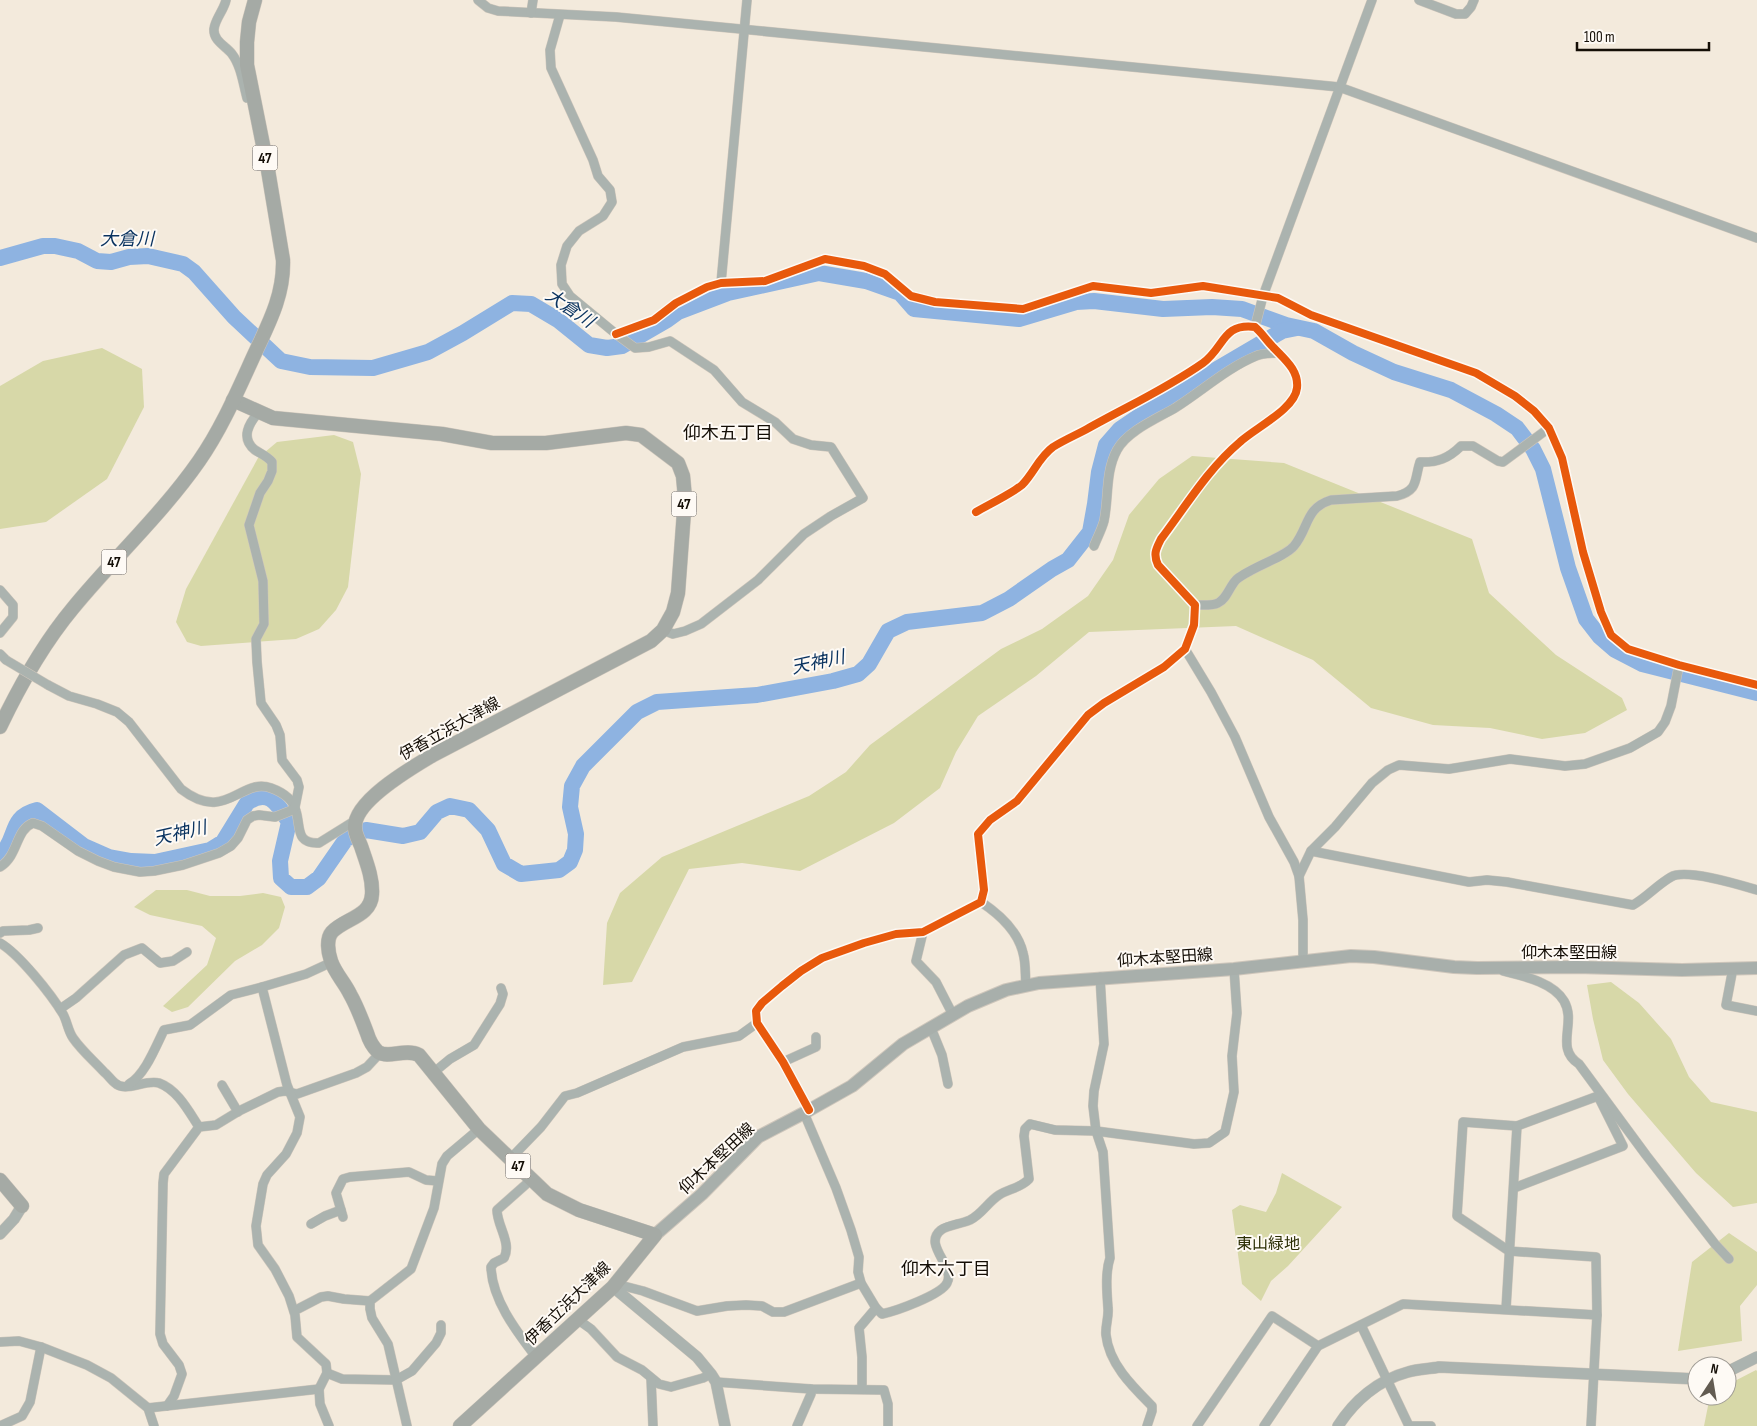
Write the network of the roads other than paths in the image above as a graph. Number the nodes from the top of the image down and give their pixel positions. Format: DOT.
graph roads {
  1 [pos="226,0"];
  2 [pos="255,0"];
  3 [pos="478,0"];
  4 [pos="533,0"];
  5 [pos="747,0"];
  6 [pos="1372,0"];
  7 [pos="1419,0"];
  8 [pos="1474,0"];
  9 [pos="532,13"];
  10 [pos="560,14"];
  11 [pos="744,30"];
  12 [pos="1339,87"];
  13 [pos="254,99"];
  14 [pos="1757,238"];
  15 [pos="721,283"];
  16 [pos="1263,296"];
  17 [pos="1257,326"];
  18 [pos="616,334"];
  19 [pos="1276,350"];
  20 [pos="233,400"];
  21 [pos="259,412"];
  22 [pos="1549,428"];
  23 [pos="976,512"];
  24 [pos="1094,546"];
  25 [pos="0,590"];
  26 [pos="1195,605"];
  27 [pos="663,630"];
  28 [pos="0,633"];
  29 [pos="1185,649"];
  30 [pos="3,658"];
  31 [pos="1679,665"];
  32 [pos="1757,685"];
  33 [pos="0,727"];
  34 [pos="292,809"];
  35 [pos="355,824"];
  36 [pos="1311,851"];
  37 [pos="0,867"];
  38 [pos="1299,876"];
  39 [pos="1757,890"];
  40 [pos="981,902"];
  41 [pos="38,928"];
  42 [pos="923,932"];
  43 [pos="0,933"];
  44 [pos="0,943"];
  45 [pos="187,952"];
  46 [pos="332,962"];
  47 [pos="1304,962"];
  48 [pos="1491,968"];
  49 [pos="1733,968"];
  50 [pos="1757,968"];
  51 [pos="1234,969"];
  52 [pos="1100,977"];
  53 [pos="1026,985"];
  54 [pos="262,987"];
  55 [pos="501,988"];
  56 [pos="60,1009"];
  57 [pos="1757,1010"];
  58 [pos="953,1015"];
  59 [pos="757,1022"];
  60 [pos="931,1028"];
  61 [pos="816,1037"];
  62 [pos="380,1053"];
  63 [pos="783,1062"];
  64 [pos="433,1073"];
  65 [pos="948,1084"];
  66 [pos="222,1085"];
  67 [pos="125,1087"];
  68 [pos="291,1094"];
  69 [pos="238,1112"];
  70 [pos="807,1112"];
  71 [pos="1517,1126"];
  72 [pos="200,1127"];
  73 [pos="479,1129"];
  74 [pos="1096,1131"];
  75 [pos="510,1159"];
  76 [pos="532,1179"];
  77 [pos="0,1180"];
  78 [pos="438,1181"];
  79 [pos="1514,1188"];
  80 [pos="22,1206"];
  81 [pos="311,1224"];
  82 [pos="0,1234"];
  83 [pos="655,1235"];
  84 [pos="1509,1251"];
  85 [pos="1729,1259"];
  86 [pos="861,1283"];
  87 [pos="614,1285"];
  88 [pos="370,1301"];
  89 [pos="876,1308"];
  90 [pos="294,1310"];
  91 [pos="1506,1310"];
  92 [pos="1597,1315"];
  93 [pos="578,1319"];
  94 [pos="441,1325"];
  95 [pos="1361,1325"];
  96 [pos="0,1342"];
  97 [pos="1318,1346"];
  98 [pos="41,1347"];
  99 [pos="536,1357"];
  100 [pos="1757,1358"];
  101 [pos="1737,1367"];
  102 [pos="327,1373"];
  103 [pos="1594,1375"];
  104 [pos="651,1378"];
  105 [pos="714,1378"];
  106 [pos="1387,1379"];
  107 [pos="396,1380"];
  108 [pos="1687,1380"];
  109 [pos="319,1389"];
  110 [pos="811,1389"];
  111 [pos="862,1389"];
  112 [pos="167,1406"];
  113 [pos="148,1408"];
  114 [pos="0,1426"];
  115 [pos="154,1426"];
  116 [pos="329,1426"];
  117 [pos="407,1426"];
  118 [pos="460,1426"];
  119 [pos="653,1426"];
  120 [pos="725,1426"];
  121 [pos="797,1426"];
  122 [pos="888,1426"];
  123 [pos="1147,1426"];
  124 [pos="1198,1426"];
  125 [pos="1264,1426"];
  126 [pos="1338,1426"];
  127 [pos="1409,1426"];
  128 [pos="1431,1426"];
  129 [pos="1591,1426"];
  1 -- 13 [label="street"];
  2 -- 13 [label="main road, 47"];
  3 -- 9 [label="street"];
  4 -- 9 [label="street"];
  5 -- 11 [label="street"];
  6 -- 12 [label="street"];
  7 -- 8 [label="street"];
  9 -- 10 [label="street"];
  10 -- 11 [label="street"];
  10 -- 18 [label="street"];
  11 -- 12 [label="street"];
  11 -- 15 [label="street"];
  12 -- 14 [label="street"];
  12 -- 16 [label="street"];
  13 -- 20 [label="main road, 47"];
  15 -- 16 [label="street"];
  15 -- 18 [label="street"];
  16 -- 17 [label="street"];
  16 -- 22 [label="street"];
  17 -- 19 [label="street"];
  17 -- 23 [label="street"];
  18 -- 27 [label="street"];
  19 -- 24 [label="street"];
  19 -- 26 [label="street"];
  20 -- 21 [label="main road, 伊香立浜大津線 / 47"];
  20 -- 33 [label="main road, 47"];
  21 -- 27 [label="main road, 伊香立浜大津線 / 47"];
  21 -- 34 [label="street"];
  22 -- 26 [label="street"];
  22 -- 31 [label="street"];
  25 -- 28 [label="street"];
  26 -- 29 [label="street"];
  27 -- 35 [label="main road, 伊香立浜大津線 / 47"];
  29 -- 38 [label="street"];
  29 -- 40 [label="street"];
  30 -- 34 [label="street, bridge"];
  31 -- 32 [label="street"];
  31 -- 36 [label="street"];
  34 -- 35 [label="street"];
  34 -- 37 [label="street"];
  35 -- 46 [label="main road"];
  36 -- 38 [label="street"];
  36 -- 39 [label="street"];
  38 -- 47 [label="street"];
  40 -- 42 [label="street"];
  40 -- 53 [label="street"];
  41 -- 43 [label="street"];
  42 -- 58 [label="street"];
  42 -- 59 [label="street"];
  44 -- 56 [label="street"];
  45 -- 56 [label="street"];
  46 -- 54 [label="street"];
  46 -- 62 [label="main road"];
  47 -- 48 [label="main road, 仰木本堅田線"];
  47 -- 51 [label="main road, 仰木本堅田線"];
  48 -- 49 [label="main road, 仰木本堅田線"];
  48 -- 85 [label="street"];
  49 -- 50 [label="main road, 仰木本堅田線"];
  49 -- 57 [label="street"];
  51 -- 52 [label="main road, 仰木本堅田線"];
  51 -- 74 [label="street"];
  52 -- 53 [label="main road, 仰木本堅田線"];
  52 -- 74 [label="street"];
  53 -- 58 [label="main road, 仰木本堅田線"];
  54 -- 67 [label="street"];
  54 -- 68 [label="street"];
  55 -- 64 [label="street"];
  56 -- 67 [label="street"];
  58 -- 60 [label="main road, 仰木本堅田線"];
  59 -- 63 [label="street"];
  59 -- 75 [label="street"];
  60 -- 65 [label="street"];
  60 -- 70 [label="main road, 仰木本堅田線"];
  61 -- 63 [label="street"];
  62 -- 64 [label="main road, 47"];
  62 -- 68 [label="street"];
  63 -- 70 [label="street"];
  64 -- 73 [label="main road, 47"];
  66 -- 69 [label="street"];
  67 -- 72 [label="street"];
  68 -- 69 [label="street"];
  68 -- 90 [label="street"];
  69 -- 72 [label="street"];
  70 -- 83 [label="main road, 仰木本堅田線"];
  70 -- 86 [label="street"];
  71 -- 79 [label="street"];
  71 -- 79 [label="street"];
  71 -- 84 [label="street"];
  72 -- 112 [label="street"];
  73 -- 75 [label="main road, 47"];
  73 -- 78 [label="street"];
  74 -- 89 [label="street"];
  74 -- 123 [label="street"];
  75 -- 76 [label="main road, 47"];
  76 -- 83 [label="main road, 47"];
  76 -- 99 [label="street"];
  77 -- 80 [label="main road"];
  78 -- 81 [label="street"];
  78 -- 88 [label="street"];
  79 -- 84 [label="street"];
  80 -- 82 [label="street"];
  83 -- 87 [label="main road, 伊香立浜大津線"];
  84 -- 91 [label="street"];
  84 -- 92 [label="street"];
  86 -- 87 [label="street"];
  86 -- 89 [label="street"];
  87 -- 93 [label="main road, 伊香立浜大津線"];
  87 -- 105 [label="street"];
  88 -- 90 [label="street"];
  88 -- 107 [label="street"];
  89 -- 111 [label="street"];
  90 -- 102 [label="street"];
  91 -- 92 [label="street"];
  91 -- 95 [label="street"];
  92 -- 103 [label="street"];
  93 -- 99 [label="main road, 伊香立浜大津線"];
  93 -- 104 [label="street"];
  94 -- 107 [label="street"];
  95 -- 97 [label="street"];
  95 -- 106 [label="street"];
  96 -- 98 [label="street"];
  97 -- 124 [label="street"];
  97 -- 125 [label="street"];
  98 -- 113 [label="street"];
  98 -- 114 [label="street"];
  99 -- 118 [label="main road, 伊香立浜大津線"];
  100 -- 101 [label="street"];
  102 -- 107 [label="street"];
  102 -- 109 [label="street"];
  103 -- 106 [label="street"];
  103 -- 108 [label="street"];
  103 -- 129 [label="street"];
  104 -- 105 [label="street"];
  104 -- 119 [label="street"];
  105 -- 110 [label="street"];
  105 -- 120 [label="street"];
  106 -- 126 [label="street"];
  106 -- 127 [label="street"];
  107 -- 117 [label="street"];
  109 -- 112 [label="street"];
  109 -- 116 [label="street"];
  110 -- 111 [label="street"];
  110 -- 121 [label="street"];
  111 -- 122 [label="street"];
  112 -- 113 [label="street"];
  113 -- 115 [label="street"];
  127 -- 128 [label="street"];
}
